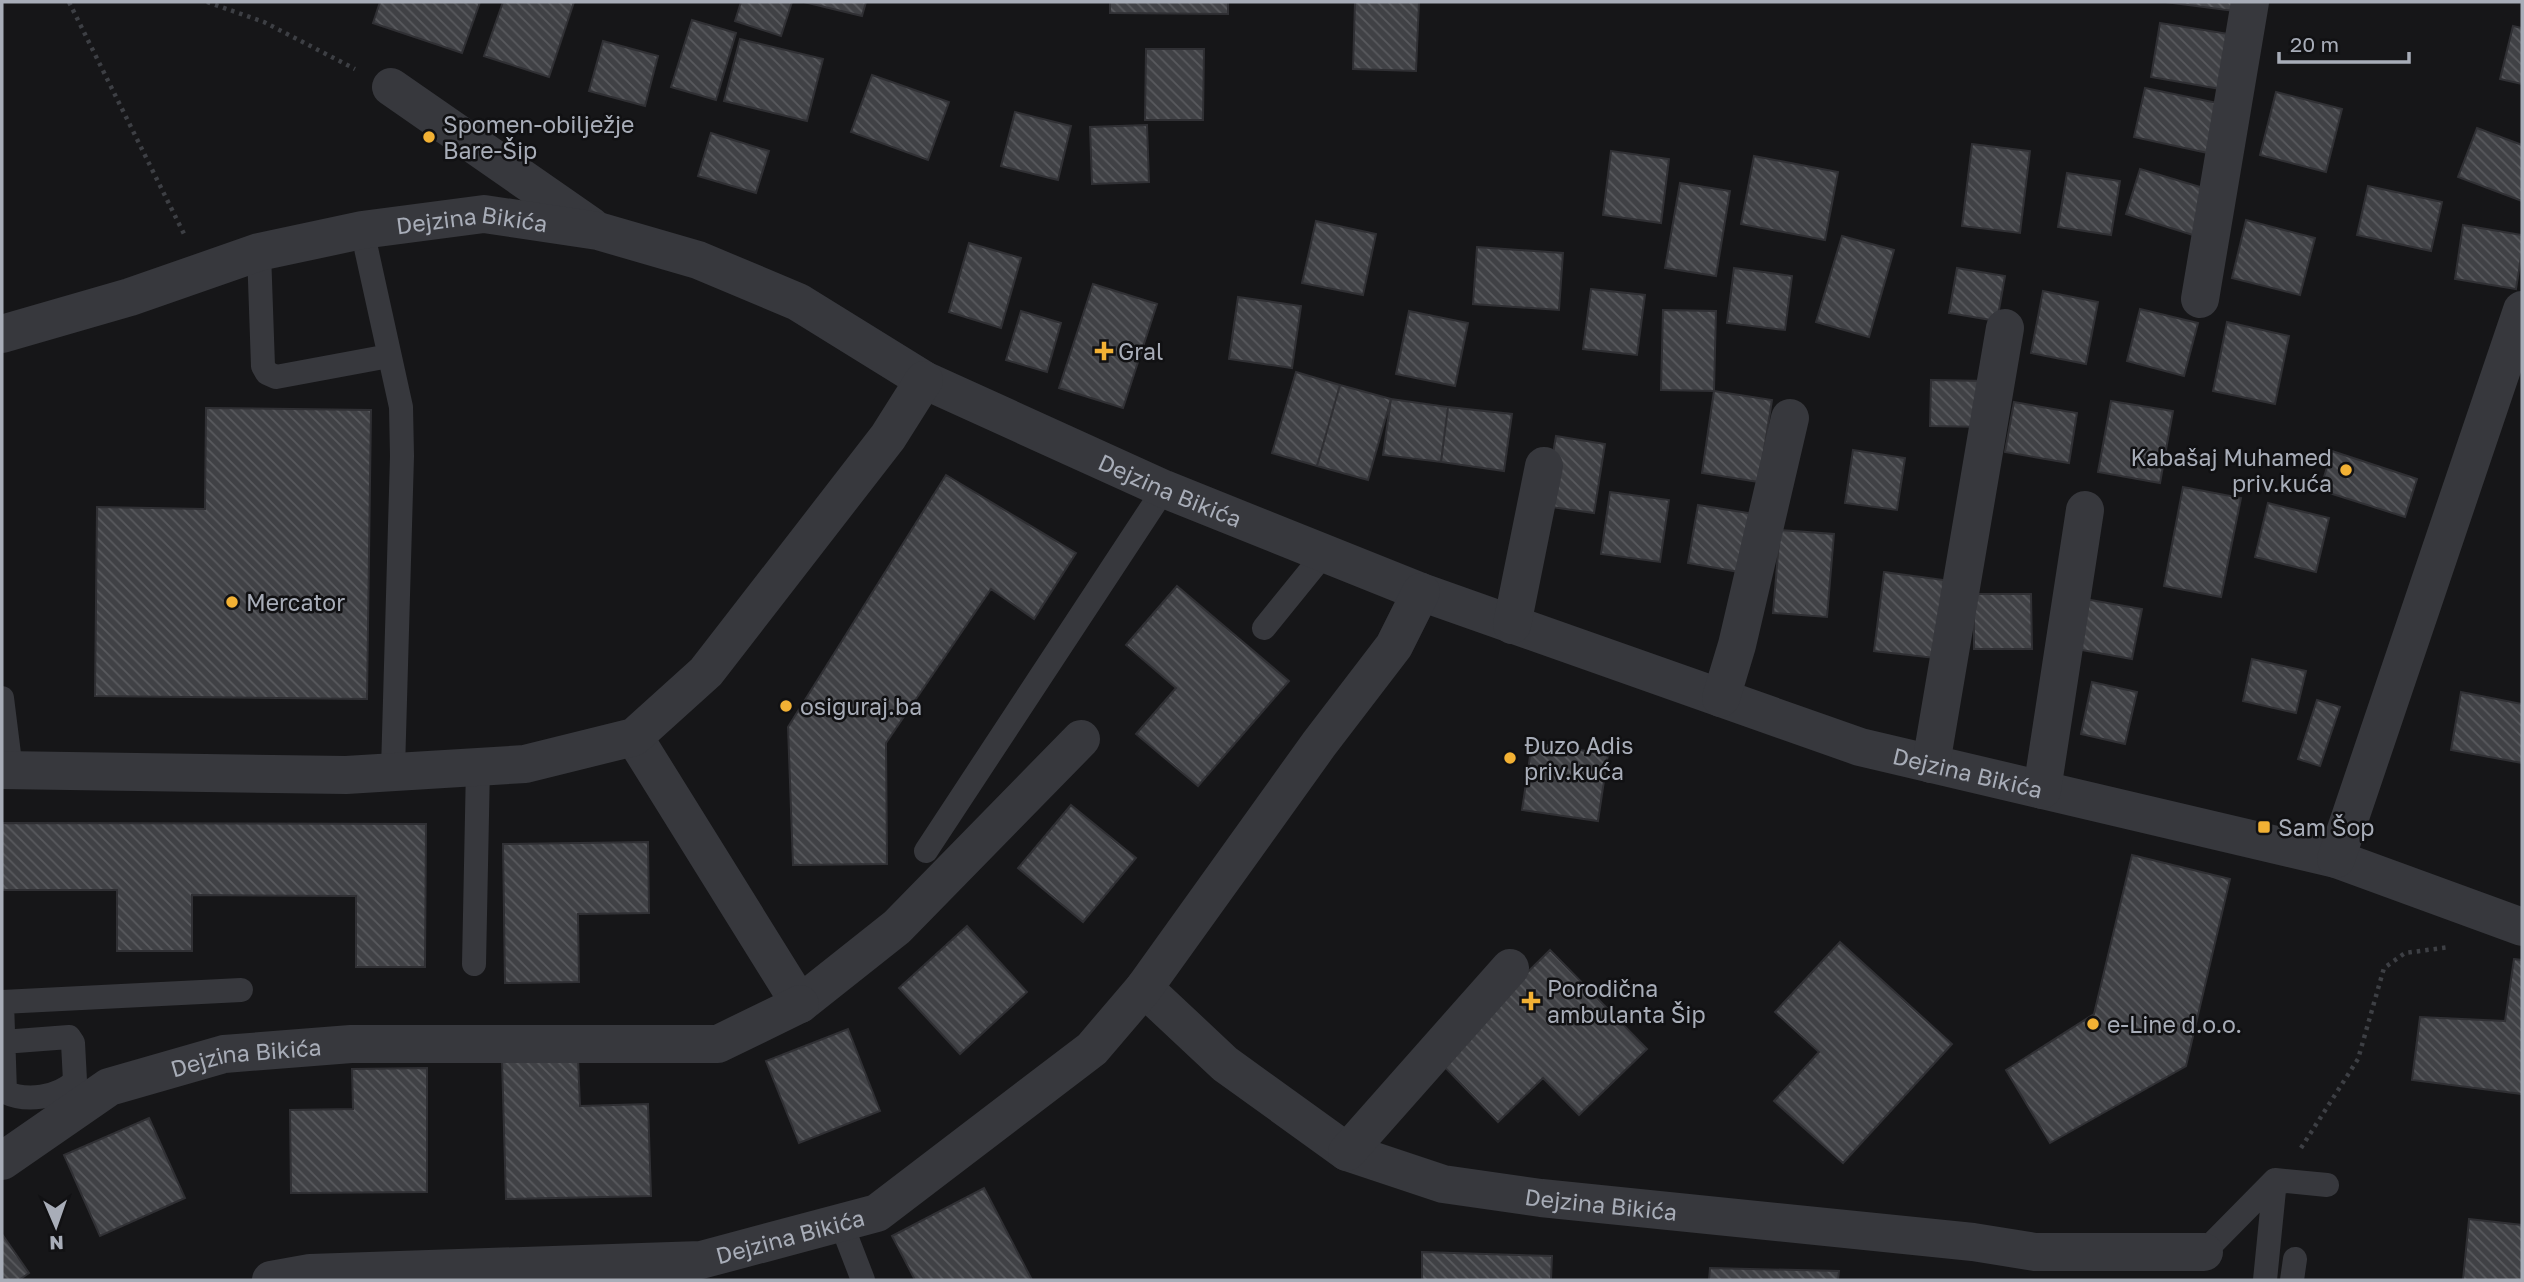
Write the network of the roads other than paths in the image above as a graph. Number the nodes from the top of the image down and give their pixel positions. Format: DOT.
graph roads {
  1 [pos="2250,2"];
  2 [pos="391,87"];
  3 [pos="362,230"];
  4 [pos="598,231"];
  5 [pos="260,252"];
  6 [pos="2200,299"];
  7 [pos="2520,326"];
  8 [pos="2005,328"];
  9 [pos="2,334"];
  10 [pos="389,356"];
  11 [pos="924,380"];
  12 [pos="1790,418"];
  13 [pos="1544,466"];
  14 [pos="1164,489"];
  15 [pos="2085,510"];
  16 [pos="1324,554"];
  17 [pos="1421,592"];
  18 [pos="1512,625"];
  19 [pos="1264,628"];
  20 [pos="2,698"];
  21 [pos="1721,698"];
  22 [pos="634,737"];
  23 [pos="1081,739"];
  24 [pos="1931,764"];
  25 [pos="478,766"];
  26 [pos="6,770"];
  27 [pos="393,771"];
  28 [pos="2042,790"];
  29 [pos="926,851"];
  30 [pos="2336,859"];
  31 [pos="2522,927"];
  32 [pos="474,964"];
  33 [pos="1510,968"];
  34 [pos="1144,988"];
  35 [pos="241,990"];
  36 [pos="2,1002"];
  37 [pos="800,1004"];
  38 [pos="3,1042"];
  39 [pos="1347,1152"];
  40 [pos="2,1161"];
  41 [pos="2275,1180"];
  42 [pos="2327,1185"];
  43 [pos="841,1223"];
  44 [pos="2204,1252"];
  45 [pos="2029,1266"];
  46 [pos="271,1280"];
  47 [pos="863,1280"];
  48 [pos="2265,1280"];
  1 -- 6 [label="street"];
  2 -- 4 [label="street"];
  3 -- 4 [label="street, Dejzina Bikića"];
  3 -- 5 [label="street, Dejzina Bikića"];
  3 -- 10 [label="lane"];
  4 -- 11 [label="street, Dejzina Bikića"];
  5 -- 9 [label="street, Dejzina Bikića"];
  5 -- 10 [label="lane"];
  7 -- 30 [label="street"];
  8 -- 24 [label="street"];
  10 -- 27 [label="lane"];
  11 -- 14 [label="street, Dejzina Bikića"];
  11 -- 22 [label="street"];
  12 -- 21 [label="street"];
  13 -- 18 [label="street"];
  14 -- 16 [label="street, Dejzina Bikića"];
  14 -- 29 [label="lane"];
  15 -- 28 [label="street"];
  16 -- 17 [label="street, Dejzina Bikića"];
  16 -- 19 [label="lane"];
  17 -- 18 [label="street, Dejzina Bikića"];
  17 -- 34 [label="street, Dejzina Bikića"];
  18 -- 21 [label="street, Dejzina Bikića"];
  20 -- 26 [label="lane"];
  21 -- 24 [label="street, Dejzina Bikića"];
  22 -- 25 [label="street"];
  22 -- 37 [label="street"];
  23 -- 37 [label="street, Dejzina Bikića"];
  24 -- 28 [label="street, Dejzina Bikića"];
  25 -- 27 [label="street"];
  25 -- 32 [label="lane"];
  26 -- 27 [label="street"];
  28 -- 30 [label="street, Dejzina Bikića"];
  30 -- 31 [label="street, Dejzina Bikića"];
  33 -- 39 [label="street"];
  34 -- 39 [label="street, Dejzina Bikića"];
  34 -- 43 [label="street, Dejzina Bikića"];
  35 -- 36 [label="lane"];
  36 -- 38 [label="lane"];
  37 -- 40 [label="street, Dejzina Bikića"];
  39 -- 45 [label="street, Dejzina Bikića"];
  41 -- 42 [label="lane"];
  41 -- 44 [label="lane"];
  41 -- 48 [label="lane"];
  43 -- 46 [label="street, Dejzina Bikića"];
  43 -- 47 [label="lane"];
  44 -- 45 [label="street, Dejzina Bikića"];
}
